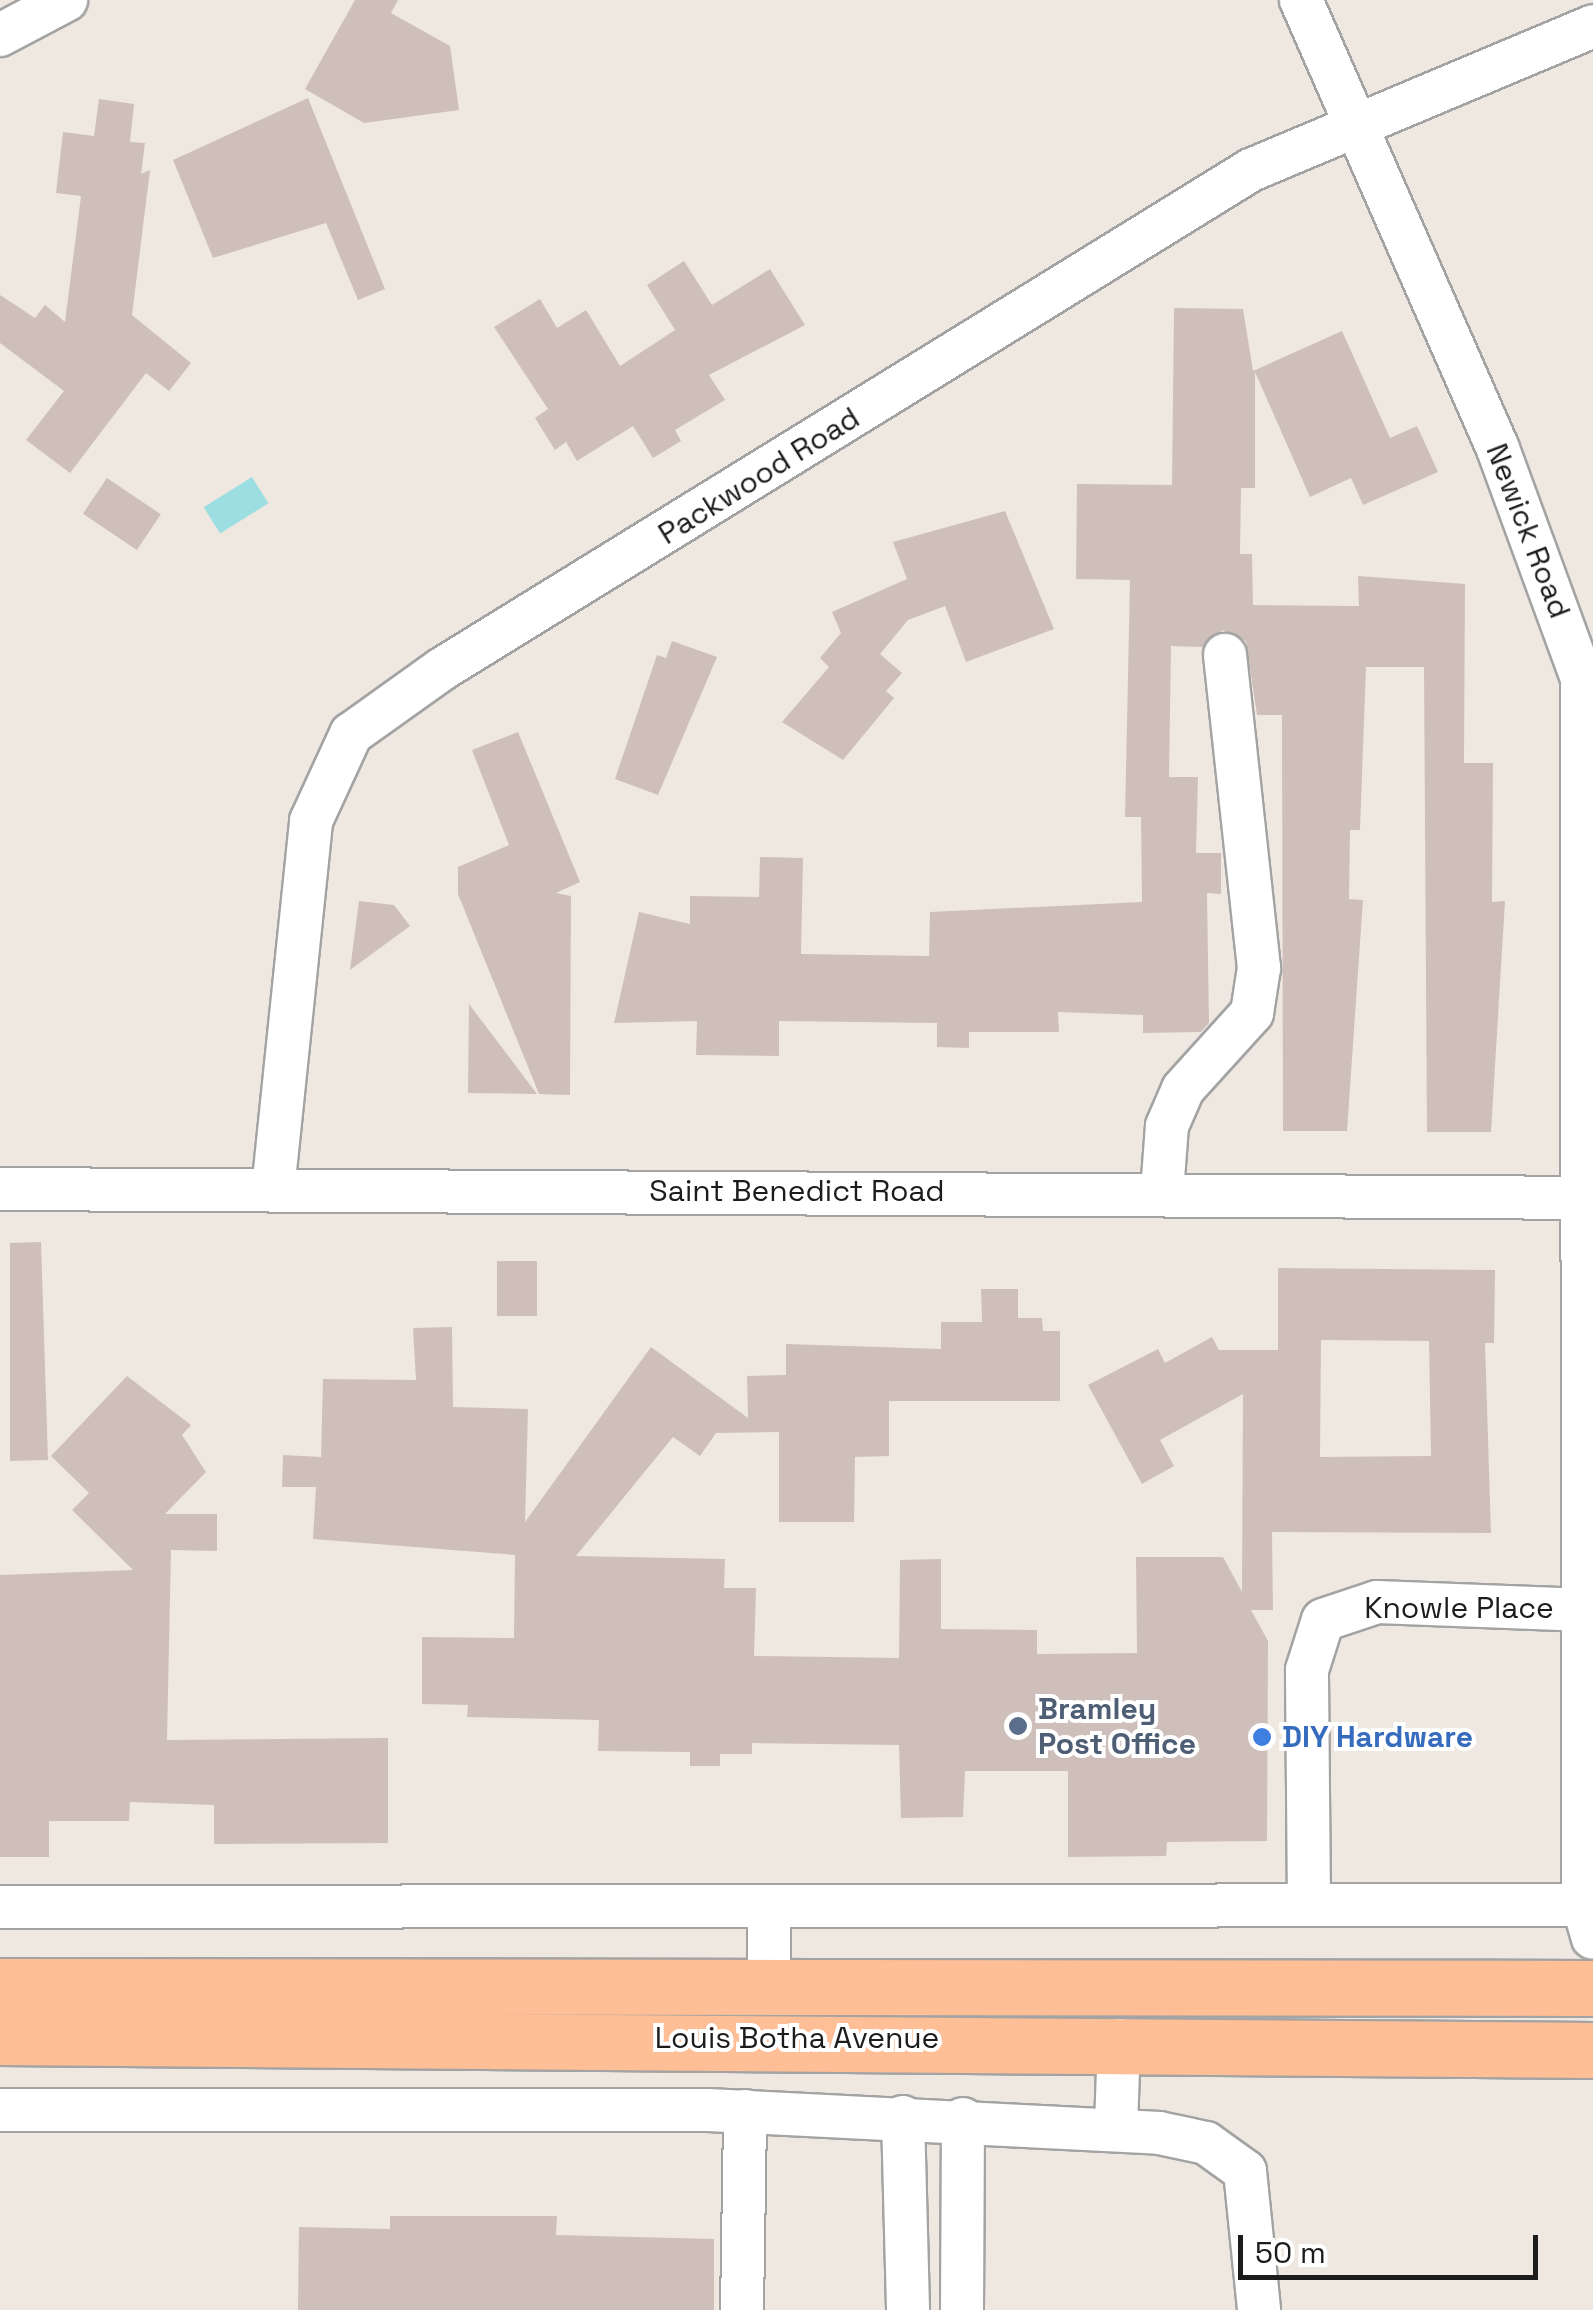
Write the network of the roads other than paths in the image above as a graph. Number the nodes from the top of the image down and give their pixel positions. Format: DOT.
graph roads {
  1 [pos="66,0"];
  2 [pos="1301,0"];
  3 [pos="9,20"];
  4 [pos="1593,26"];
  5 [pos="1356,120"];
  6 [pos="1225,655"];
  7 [pos="1588,677"];
  8 [pos="0,1189"];
  9 [pos="273,1190"];
  10 [pos="1162,1192"];
  11 [pos="1588,1198"];
  12 [pos="1586,1610"];
  13 [pos="1309,1904"];
  14 [pos="0,1907"];
  15 [pos="770,1911"];
  16 [pos="1590,1916"];
  17 [pos="0,1986"];
  18 [pos="769,1988"];
  19 [pos="1593,1988"];
  20 [pos="0,2037"];
  21 [pos="710,2038"];
  22 [pos="1120,2040"];
  23 [pos="1593,2050"];
  24 [pos="0,2110"];
  25 [pos="726,2110"];
  26 [pos="903,2117"];
  27 [pos="962,2119"];
  28 [pos="1116,2127"];
  29 [pos="742,2310"];
  30 [pos="908,2310"];
  31 [pos="962,2310"];
  32 [pos="1260,2310"];
  1 -- 3 [label="street"];
  2 -- 5 [label="street, Newick Road"];
  4 -- 5 [label="street, Packwood Road"];
  5 -- 7 [label="street, Newick Road"];
  5 -- 9 [label="street, Packwood Road"];
  6 -- 10 [label="street"];
  7 -- 11 [label="street, Newick Road"];
  8 -- 9 [label="street, Saint Benedict Road"];
  9 -- 10 [label="street, Saint Benedict Road"];
  10 -- 11 [label="street, Saint Benedict Road"];
  11 -- 12 [label="street, Newick Road"];
  12 -- 13 [label="street, Knowle Place"];
  12 -- 16 [label="street, Newick Road"];
  13 -- 15 [label="street"];
  13 -- 16 [label="street"];
  14 -- 15 [label="street"];
  15 -- 18 [label="street"];
  17 -- 18 [label="main road, Louis Botha Avenue"];
  18 -- 19 [label="main road, Louis Botha Avenue"];
  20 -- 21 [label="main road, Louis Botha Avenue"];
  21 -- 22 [label="main road, Louis Botha Avenue"];
  21 -- 25 [label="street"];
  22 -- 23 [label="main road, Louis Botha Avenue"];
  22 -- 28 [label="street"];
  24 -- 25 [label="street"];
  25 -- 26 [label="street"];
  25 -- 29 [label="street"];
  26 -- 27 [label="street"];
  26 -- 30 [label="street"];
  27 -- 28 [label="street"];
  27 -- 31 [label="street"];
  28 -- 32 [label="street"];
}
